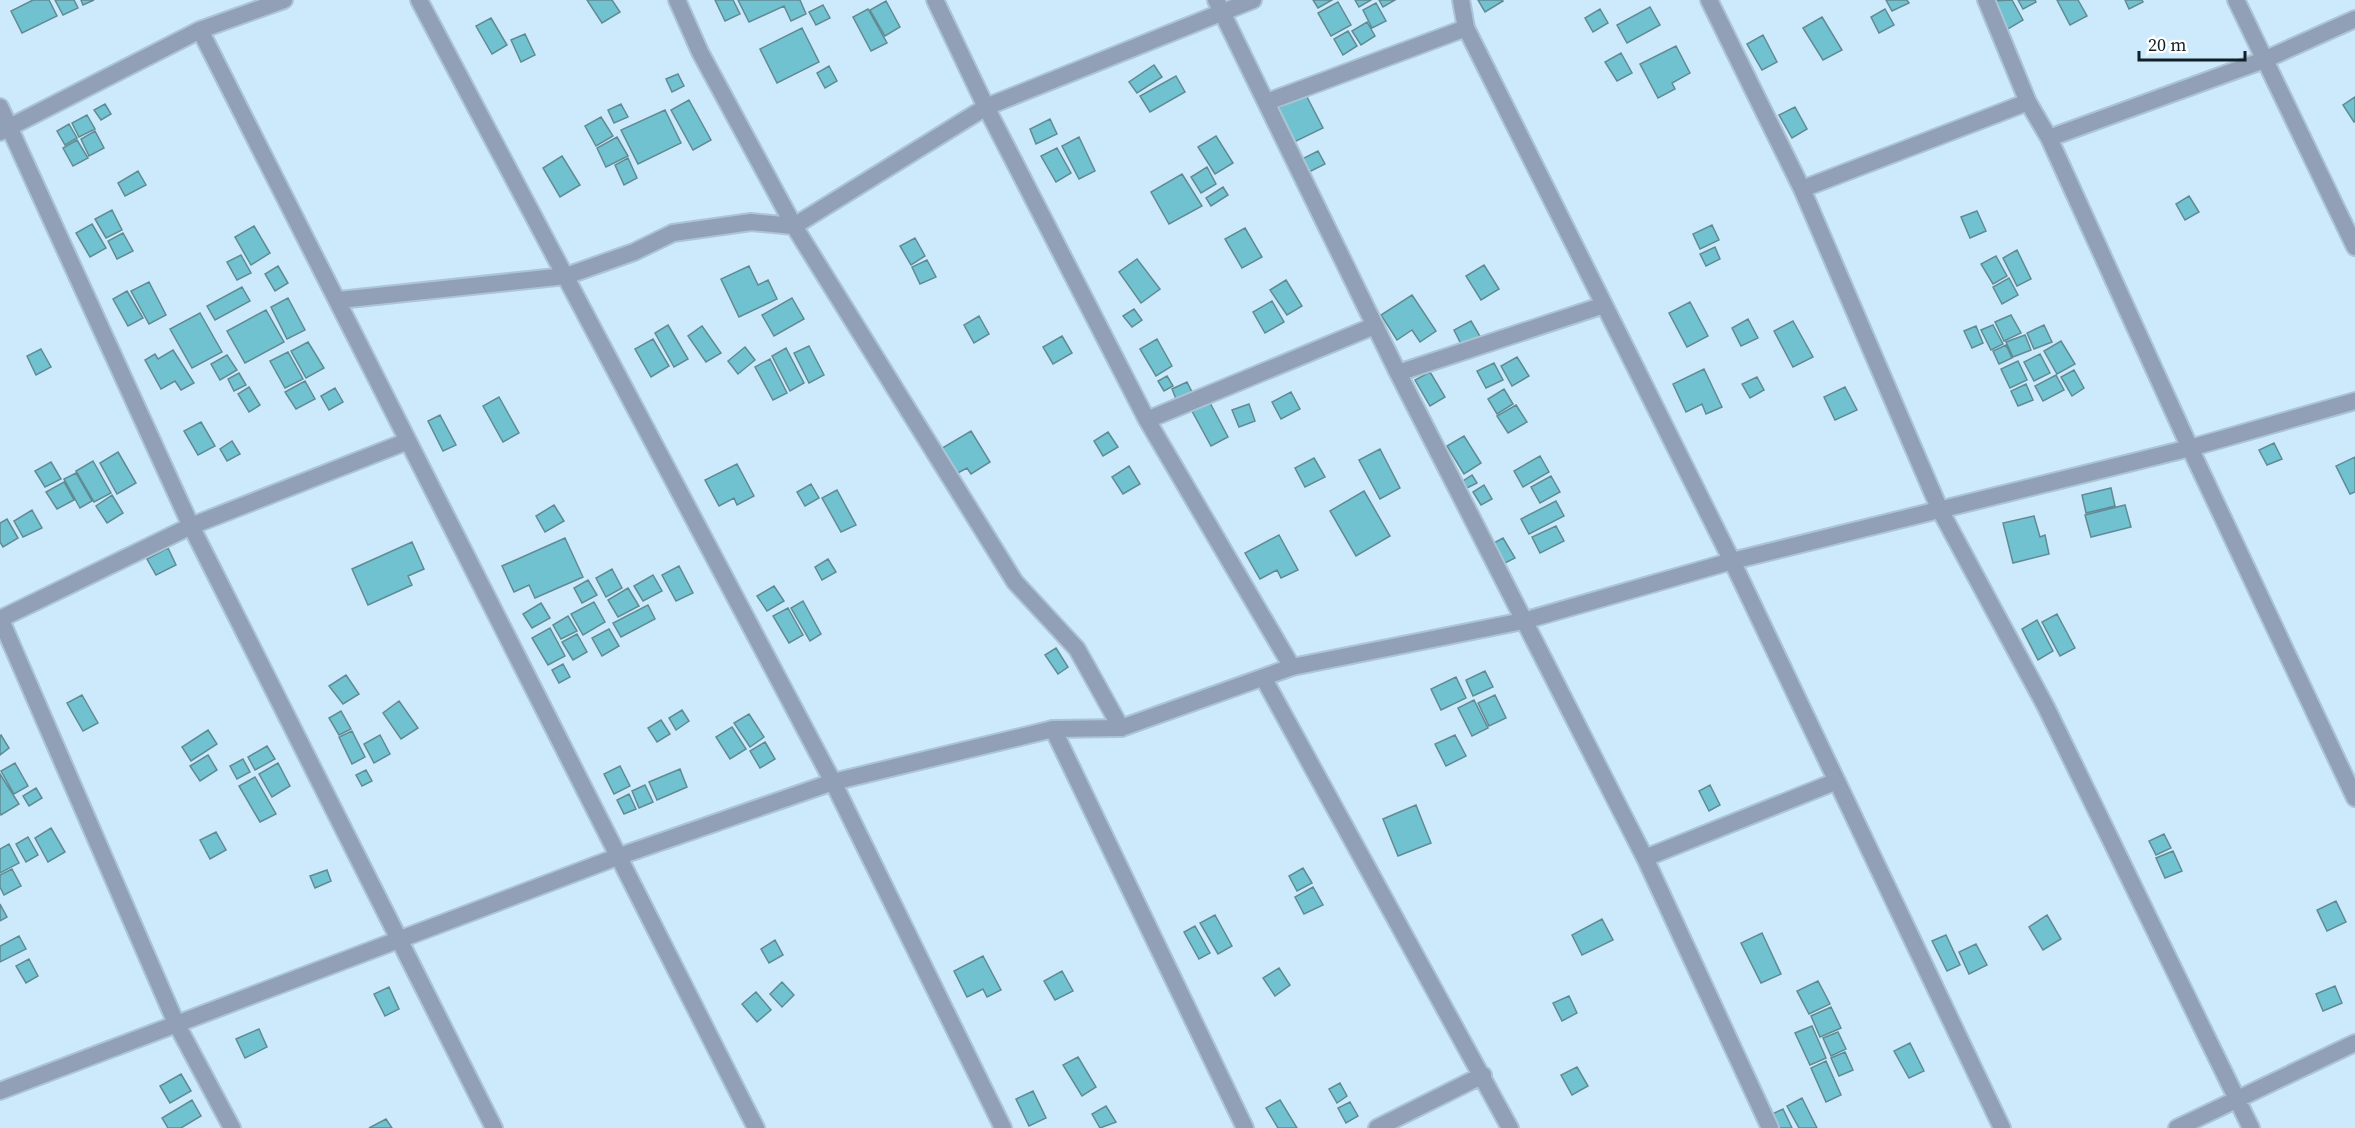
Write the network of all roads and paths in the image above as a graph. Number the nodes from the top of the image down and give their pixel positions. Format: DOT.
graph roads {
  1 [pos="284,0"];
  2 [pos="419,0"];
  3 [pos="677,0"];
  4 [pos="935,0"];
  5 [pos="1253,0"];
  6 [pos="1461,0"];
  7 [pos="1709,0"];
  8 [pos="1986,0"];
  9 [pos="2236,0"];
  10 [pos="1220,7"];
  11 [pos="2355,19"];
  12 [pos="1466,28"];
  13 [pos="200,30"];
  14 [pos="2264,60"];
  15 [pos="1267,102"];
  16 [pos="2028,102"];
  17 [pos="986,106"];
  18 [pos="0,107"];
  19 [pos="5,130"];
  20 [pos="2049,138"];
  21 [pos="1802,189"];
  22 [pos="794,226"];
  23 [pos="2355,247"];
  24 [pos="566,276"];
  25 [pos="339,300"];
  26 [pos="1605,305"];
  27 [pos="1374,326"];
  28 [pos="1398,373"];
  29 [pos="2355,401"];
  30 [pos="1147,420"];
  31 [pos="408,441"];
  32 [pos="2190,448"];
  33 [pos="1940,510"];
  34 [pos="192,526"];
  35 [pos="1732,561"];
  36 [pos="0,618"];
  37 [pos="1523,621"];
  38 [pos="1292,667"];
  39 [pos="1264,679"];
  40 [pos="1121,728"];
  41 [pos="1053,729"];
  42 [pos="1837,781"];
  43 [pos="833,782"];
  44 [pos="2355,798"];
  45 [pos="617,857"];
  46 [pos="1645,858"];
  47 [pos="398,939"];
  48 [pos="176,1023"];
  49 [pos="2355,1043"];
  50 [pos="1483,1075"];
  51 [pos="0,1091"];
  52 [pos="2237,1100"];
  53 [pos="232,1128"];
  54 [pos="494,1128"];
  55 [pos="756,1128"];
  56 [pos="1003,1128"];
  57 [pos="1245,1128"];
  58 [pos="1377,1128"];
  59 [pos="1510,1128"];
  60 [pos="1770,1128"];
  61 [pos="2002,1128"];
  62 [pos="2177,1128"];
  63 [pos="2251,1128"];
  1 -- 13 [label="street"];
  2 -- 24 [label="street"];
  3 -- 22 [label="street"];
  4 -- 17 [label="street"];
  5 -- 10 [label="street"];
  6 -- 12 [label="street"];
  7 -- 21 [label="street"];
  8 -- 16 [label="street"];
  9 -- 14 [label="street"];
  10 -- 15 [label="street"];
  10 -- 17 [label="street"];
  11 -- 14 [label="street"];
  12 -- 15 [label="street"];
  12 -- 26 [label="street"];
  13 -- 19 [label="street"];
  13 -- 25 [label="street"];
  14 -- 20 [label="street"];
  14 -- 23 [label="street"];
  15 -- 27 [label="street"];
  16 -- 20 [label="street"];
  16 -- 21 [label="street"];
  17 -- 22 [label="street"];
  17 -- 30 [label="street"];
  18 -- 19 [label="street"];
  19 -- 34 [label="street"];
  20 -- 32 [label="street"];
  21 -- 33 [label="street"];
  22 -- 24 [label="street"];
  22 -- 40 [label="street"];
  24 -- 25 [label="street"];
  24 -- 43 [label="street"];
  25 -- 31 [label="street"];
  26 -- 28 [label="street"];
  26 -- 35 [label="street"];
  27 -- 28 [label="street"];
  27 -- 30 [label="street"];
  28 -- 37 [label="street"];
  29 -- 32 [label="street"];
  30 -- 38 [label="street"];
  31 -- 34 [label="street"];
  31 -- 45 [label="street"];
  32 -- 33 [label="street"];
  32 -- 44 [label="street"];
  33 -- 35 [label="street"];
  33 -- 52 [label="street"];
  34 -- 36 [label="street"];
  34 -- 47 [label="street"];
  35 -- 37 [label="street"];
  35 -- 42 [label="street"];
  36 -- 48 [label="street"];
  37 -- 38 [label="street"];
  37 -- 46 [label="street"];
  38 -- 39 [label="street"];
  39 -- 40 [label="street"];
  39 -- 50 [label="street"];
  40 -- 41 [label="street"];
  41 -- 43 [label="street"];
  41 -- 57 [label="street"];
  42 -- 46 [label="street"];
  42 -- 61 [label="street"];
  43 -- 45 [label="street"];
  43 -- 56 [label="street"];
  45 -- 47 [label="street"];
  45 -- 55 [label="street"];
  46 -- 60 [label="street"];
  47 -- 48 [label="street"];
  47 -- 54 [label="street"];
  48 -- 51 [label="street"];
  48 -- 53 [label="street"];
  49 -- 52 [label="street"];
  50 -- 58 [label="street"];
  50 -- 59 [label="street"];
  52 -- 62 [label="street"];
  52 -- 63 [label="street"];
}
